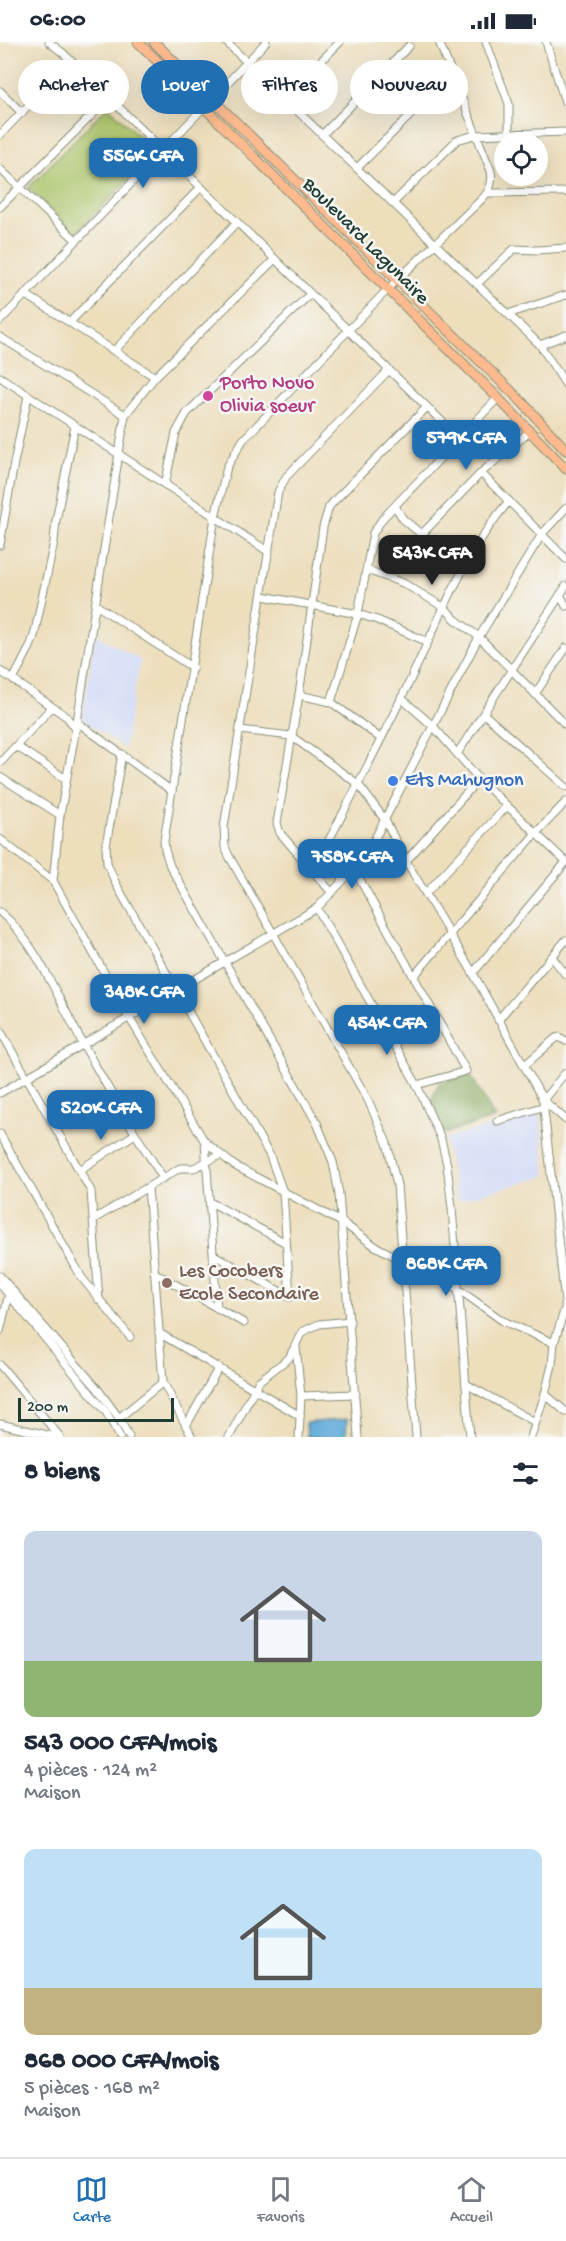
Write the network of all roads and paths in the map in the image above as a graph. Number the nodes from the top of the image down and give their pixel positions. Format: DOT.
graph roads {
  1 [pos="49,42"];
  2 [pos="138,42"];
  3 [pos="154,42"];
  4 [pos="226,42"];
  5 [pos="266,42"];
  6 [pos="340,42"];
  7 [pos="439,42"];
  8 [pos="486,42"];
  9 [pos="547,42"];
  10 [pos="409,45"];
  11 [pos="70,60"];
  12 [pos="156,60"];
  13 [pos="172,60"];
  14 [pos="245,60"];
  15 [pos="249,60"];
  16 [pos="322,60"];
  17 [pos="446,60"];
  18 [pos="241,68"];
  19 [pos="229,81"];
  20 [pos="563,84"];
  21 [pos="0,91"];
  22 [pos="566,105"];
  23 [pos="18,109"];
  24 [pos="21,114"];
  25 [pos="93,114"];
  26 [pos="126,114"];
  27 [pos="197,114"];
  28 [pos="211,114"];
  29 [pos="227,114"];
  30 [pos="300,114"];
  31 [pos="412,114"];
  32 [pos="467,114"];
  33 [pos="509,132"];
  34 [pos="548,132"];
  35 [pos="566,132"];
  36 [pos="494,134"];
  37 [pos="0,135"];
  38 [pos="322,135"];
  39 [pos="475,135"];
  40 [pos="163,150"];
  41 [pos="357,168"];
  42 [pos="0,169"];
  43 [pos="19,187"];
  44 [pos="201,187"];
  45 [pos="566,192"];
  46 [pos="488,193"];
  47 [pos="393,203"];
  48 [pos="0,207"];
  49 [pos="237,222"];
  50 [pos="76,240"];
  51 [pos="435,243"];
  52 [pos="566,248"];
  53 [pos="275,259"];
  54 [pos="397,281"];
  55 [pos="477,284"];
  56 [pos="387,290"];
  57 [pos="25,294"];
  58 [pos="310,294"];
  59 [pos="566,295"];
  60 [pos="508,314"];
  61 [pos="0,321"];
  62 [pos="70,322"];
  63 [pos="348,331"];
  64 [pos="566,335"];
  65 [pos="0,337"];
  66 [pos="540,345"];
  67 [pos="114,351"];
  68 [pos="389,370"];
  69 [pos="0,377"];
  70 [pos="155,377"];
  71 [pos="566,382"];
  72 [pos="28,396"];
  73 [pos="498,398"];
  74 [pos="427,407"];
  75 [pos="125,415"];
  76 [pos="75,426"];
  77 [pos="530,431"];
  78 [pos="459,438"];
  79 [pos="565,446"];
  80 [pos="117,453"];
  81 [pos="566,470"];
  82 [pos="481,473"];
  83 [pos="165,485"];
  84 [pos="509,501"];
  85 [pos="395,506"];
  86 [pos="566,508"];
  87 [pos="215,517"];
  88 [pos="422,534"];
  89 [pos="542,534"];
  90 [pos="0,545"];
  91 [pos="269,552"];
  92 [pos="566,559"];
  93 [pos="464,569"];
  94 [pos="367,570"];
  95 [pos="566,586"];
  96 [pos="560,595"];
  97 [pos="263,596"];
  98 [pos="311,604"];
  99 [pos="96,605"];
  100 [pos="566,606"];
  101 [pos="445,609"];
  102 [pos="358,614"];
  103 [pos="479,637"];
  104 [pos="428,642"];
  105 [pos="566,648"];
  106 [pos="193,668"];
  107 [pos="511,669"];
  108 [pos="0,671"];
  109 [pos="12,676"];
  110 [pos="535,694"];
  111 [pos="299,695"];
  112 [pos="401,698"];
  113 [pos="330,702"];
  114 [pos="52,707"];
  115 [pos="484,714"];
  116 [pos="67,717"];
  117 [pos="77,722"];
  118 [pos="566,725"];
  119 [pos="433,726"];
  120 [pos="240,730"];
  121 [pos="291,736"];
  122 [pos="380,738"];
  123 [pos="16,746"];
  124 [pos="4,753"];
  125 [pos="122,754"];
  126 [pos="457,754"];
  127 [pos="0,762"];
  128 [pos="0,777"];
  129 [pos="66,779"];
  130 [pos="479,779"];
  131 [pos="358,784"];
  132 [pos="566,787"];
  133 [pos="172,791"];
  134 [pos="566,802"];
  135 [pos="507,806"];
  136 [pos="60,815"];
  137 [pos="385,820"];
  138 [pos="536,833"];
  139 [pos="0,839"];
  140 [pos="406,861"];
  141 [pos="354,869"];
  142 [pos="312,872"];
  143 [pos="53,881"];
  144 [pos="332,893"];
  145 [pos="426,893"];
  146 [pos="318,908"];
  147 [pos="0,912"];
  148 [pos="450,933"];
  149 [pos="274,934"];
  150 [pos="566,940"];
  151 [pos="552,957"];
  152 [pos="224,963"];
  153 [pos="473,973"];
  154 [pos="566,975"];
  155 [pos="414,976"];
  156 [pos="177,992"];
  157 [pos="130,1019"];
  158 [pos="498,1020"];
  159 [pos="0,1030"];
  160 [pos="566,1041"];
  161 [pos="83,1045"];
  162 [pos="525,1065"];
  163 [pos="566,1072"];
  164 [pos="28,1077"];
  165 [pos="417,1085"];
  166 [pos="0,1093"];
  167 [pos="545,1104"];
  168 [pos="566,1120"];
  169 [pos="497,1121"];
  170 [pos="0,1134"];
  171 [pos="135,1134"];
  172 [pos="205,1142"];
  173 [pos="8,1148"];
  174 [pos="0,1152"];
  175 [pos="220,1155"];
  176 [pos="206,1161"];
  177 [pos="81,1169"];
  178 [pos="163,1178"];
  179 [pos="148,1187"];
  180 [pos="283,1192"];
  181 [pos="210,1202"];
  182 [pos="94,1219"];
  183 [pos="343,1223"];
  184 [pos="286,1243"];
  185 [pos="214,1255"];
  186 [pos="401,1258"];
  187 [pos="155,1273"];
  188 [pos="0,1276"];
  189 [pos="0,1284"];
  190 [pos="458,1289"];
  191 [pos="9,1294"];
  192 [pos="99,1300"];
  193 [pos="217,1308"];
  194 [pos="565,1310"];
  195 [pos="350,1321"];
  196 [pos="244,1323"];
  197 [pos="0,1326"];
  198 [pos="159,1333"];
  199 [pos="130,1337"];
  200 [pos="296,1342"];
  201 [pos="554,1343"];
  202 [pos="0,1365"];
  203 [pos="219,1367"];
  204 [pos="163,1382"];
  205 [pos="466,1384"];
  206 [pos="255,1389"];
  207 [pos="356,1394"];
  208 [pos="545,1394"];
  209 [pos="301,1396"];
  210 [pos="566,1412"];
  211 [pos="300,1416"];
  212 [pos="119,1418"];
  213 [pos="535,1422"];
  214 [pos="0,1424"];
  215 [pos="186,1426"];
  216 [pos="58,1437"];
  217 [pos="120,1437"];
  218 [pos="129,1437"];
  219 [pos="192,1437"];
  220 [pos="229,1437"];
  221 [pos="299,1437"];
  222 [pos="358,1437"];
  223 [pos="416,1437"];
  224 [pos="471,1437"];
  225 [pos="531,1437"];
  1 -- 11 [label="street"];
  2 -- 12 [label="main road, Boulevard Lagunaire"];
  3 -- 13 [label="main road, Boulevard Lagunaire"];
  4 -- 14 [label="street"];
  5 -- 15 [label="street"];
  6 -- 16 [label="street"];
  7 -- 17 [label="street"];
  8 -- 33 [label="street"];
  9 -- 20 [label="street"];
  10 -- 38 [label="street"];
  18 -- 19 [label="street"];
  20 -- 22 [label="street"];
  21 -- 23 [label="street"];
  24 -- 37 [label="street"];
  25 -- 43 [label="street"];
  26 -- 40 [label="street"];
  27 -- 40 [label="street"];
  28 -- 56 [label="main road, Boulevard Lagunaire"];
  29 -- 54 [label="main road, Boulevard Lagunaire"];
  30 -- 38 [label="street"];
  31 -- 41 [label="street"];
  32 -- 39 [label="street"];
  34 -- 35 [label="street"];
  36 -- 39 [label="street"];
  38 -- 41 [label="street"];
  39 -- 46 [label="street"];
  39 -- 47 [label="street"];
  40 -- 44 [label="street"];
  40 -- 50 [label="street"];
  41 -- 47 [label="street"];
  42 -- 43 [label="street"];
  43 -- 48 [label="street"];
  43 -- 50 [label="street"];
  44 -- 49 [label="street"];
  44 -- 62 [label="street"];
  45 -- 46 [label="street"];
  46 -- 51 [label="street"];
  47 -- 51 [label="street"];
  49 -- 53 [label="street"];
  49 -- 67 [label="street"];
  50 -- 57 [label="street"];
  51 -- 54 [label="street"];
  51 -- 55 [label="street"];
  52 -- 55 [label="street"];
  53 -- 58 [label="street"];
  53 -- 70 [label="street"];
  54 -- 56 [label="street"];
  54 -- 79 [label="main road, Boulevard Lagunaire"];
  55 -- 60 [label="street"];
  56 -- 63 [label="street"];
  56 -- 73 [label="main road, Boulevard Lagunaire"];
  57 -- 61 [label="street"];
  57 -- 62 [label="street"];
  58 -- 63 [label="street"];
  58 -- 83 [label="street"];
  59 -- 60 [label="street"];
  60 -- 66 [label="street"];
  62 -- 67 [label="street"];
  63 -- 68 [label="street"];
  63 -- 87 [label="street"];
  64 -- 66 [label="street"];
  65 -- 75 [label="street"];
  66 -- 71 [label="street"];
  67 -- 70 [label="street"];
  68 -- 74 [label="street"];
  68 -- 91 [label="street"];
  69 -- 72 [label="street"];
  70 -- 75 [label="street"];
  72 -- 76 [label="street"];
  72 -- 90 [label="street"];
  73 -- 77 [label="main road, Boulevard Lagunaire"];
  73 -- 78 [label="street"];
  74 -- 78 [label="street"];
  74 -- 98 [label="street"];
  75 -- 80 [label="street"];
  76 -- 80 [label="street"];
  76 -- 109 [label="street"];
  77 -- 81 [label="main road, Boulevard Lagunaire"];
  77 -- 82 [label="street"];
  78 -- 85 [label="street"];
  80 -- 83 [label="street"];
  80 -- 99 [label="street"];
  82 -- 84 [label="street"];
  82 -- 88 [label="street"];
  83 -- 87 [label="street"];
  84 -- 89 [label="street"];
  84 -- 93 [label="street"];
  85 -- 88 [label="street"];
  85 -- 94 [label="street"];
  86 -- 89 [label="street"];
  87 -- 91 [label="street"];
  87 -- 106 [label="street"];
  88 -- 93 [label="street"];
  89 -- 92 [label="street"];
  89 -- 103 [label="street"];
  91 -- 97 [label="street"];
  93 -- 101 [label="street"];
  94 -- 101 [label="street"];
  94 -- 102 [label="street"];
  95 -- 96 [label="street"];
  96 -- 100 [label="street"];
  96 -- 107 [label="street"];
  97 -- 98 [label="street"];
  97 -- 120 [label="street"];
  98 -- 102 [label="street"];
  98 -- 111 [label="street"];
  99 -- 106 [label="street"];
  99 -- 117 [label="street"];
  101 -- 103 [label="street"];
  101 -- 104 [label="street"];
  102 -- 104 [label="street"];
  102 -- 113 [label="street"];
  103 -- 107 [label="street"];
  103 -- 119 [label="street"];
  104 -- 112 [label="street"];
  105 -- 110 [label="street"];
  106 -- 133 [label="street"];
  107 -- 110 [label="street"];
  107 -- 115 [label="street"];
  108 -- 109 [label="street"];
  109 -- 114 [label="street"];
  110 -- 118 [label="street"];
  111 -- 113 [label="street"];
  111 -- 121 [label="street"];
  112 -- 119 [label="street"];
  112 -- 122 [label="street"];
  113 -- 122 [label="street"];
  114 -- 116 [label="street"];
  114 -- 123 [label="street"];
  115 -- 126 [label="street"];
  115 -- 132 [label="street"];
  116 -- 117 [label="street"];
  116 -- 117 [label="street"];
  117 -- 125 [label="street"];
  117 -- 129 [label="street"];
  119 -- 126 [label="street"];
  119 -- 137 [label="street"];
  120 -- 121 [label="street"];
  120 -- 149 [label="street"];
  121 -- 131 [label="street"];
  121 -- 142 [label="street"];
  122 -- 131 [label="street"];
  123 -- 124 [label="street"];
  123 -- 129 [label="street"];
  124 -- 127 [label="street"];
  125 -- 133 [label="street"];
  125 -- 156 [label="street"];
  126 -- 130 [label="street"];
  128 -- 136 [label="street"];
  129 -- 136 [label="street"];
  130 -- 135 [label="street"];
  130 -- 140 [label="street"];
  131 -- 137 [label="street"];
  131 -- 142 [label="street"];
  133 -- 152 [label="street"];
  134 -- 138 [label="street"];
  135 -- 138 [label="street"];
  135 -- 145 [label="street"];
  136 -- 143 [label="street"];
  137 -- 140 [label="street"];
  137 -- 141 [label="street"];
  138 -- 148 [label="street"];
  138 -- 153 [label="street"];
  139 -- 143 [label="street"];
  140 -- 145 [label="street"];
  141 -- 144 [label="street"];
  141 -- 155 [label="street"];
  142 -- 144 [label="street"];
  143 -- 157 [label="street"];
  144 -- 146 [label="street"];
  145 -- 148 [label="street"];
  146 -- 149 [label="street"];
  146 -- 165 [label="street"];
  147 -- 161 [label="street"];
  148 -- 153 [label="street"];
  148 -- 155 [label="street"];
  149 -- 152 [label="street"];
  149 -- 186 [label="street"];
  150 -- 151 [label="street"];
  151 -- 154 [label="street"];
  151 -- 158 [label="street"];
  152 -- 156 [label="street"];
  152 -- 183 [label="street"];
  153 -- 158 [label="street"];
  155 -- 165 [label="street"];
  156 -- 157 [label="street"];
  156 -- 180 [label="street"];
  157 -- 161 [label="street"];
  157 -- 172 [label="street"];
  158 -- 162 [label="street"];
  159 -- 164 [label="street"];
  160 -- 162 [label="street"];
  161 -- 164 [label="street"];
  161 -- 171 [label="street"];
  162 -- 167 [label="street"];
  163 -- 167 [label="street"];
  164 -- 166 [label="street"];
  164 -- 177 [label="street"];
  165 -- 190 [label="street"];
  167 -- 168 [label="street"];
  167 -- 169 [label="street"];
  167 -- 194 [label="street"];
  170 -- 173 [label="street"];
  171 -- 177 [label="street"];
  171 -- 178 [label="street"];
  172 -- 175 [label="street"];
  172 -- 176 [label="street"];
  173 -- 174 [label="street"];
  173 -- 192 [label="street"];
  175 -- 176 [label="street"];
  175 -- 180 [label="street"];
  176 -- 178 [label="street"];
  176 -- 181 [label="street"];
  177 -- 182 [label="street"];
  178 -- 179 [label="street"];
  179 -- 182 [label="street"];
  179 -- 187 [label="street"];
  180 -- 183 [label="street"];
  180 -- 184 [label="street"];
  181 -- 184 [label="street"];
  181 -- 185 [label="street"];
  182 -- 192 [label="street"];
  183 -- 186 [label="street"];
  183 -- 195 [label="street"];
  184 -- 185 [label="street"];
  185 -- 193 [label="street"];
  186 -- 190 [label="street"];
  186 -- 223 [label="street"];
  187 -- 193 [label="street"];
  187 -- 198 [label="street"];
  188 -- 212 [label="street"];
  189 -- 191 [label="street"];
  190 -- 201 [label="street"];
  190 -- 205 [label="street"];
  191 -- 197 [label="street"];
  191 -- 217 [label="street"];
  192 -- 199 [label="street"];
  193 -- 196 [label="street"];
  194 -- 201 [label="street"];
  195 -- 200 [label="street"];
  195 -- 207 [label="street"];
  198 -- 203 [label="street"];
  198 -- 204 [label="street"];
  200 -- 206 [label="street"];
  200 -- 209 [label="street"];
  201 -- 208 [label="street"];
  202 -- 216 [label="street"];
  203 -- 206 [label="street"];
  203 -- 215 [label="street"];
  204 -- 212 [label="street"];
  204 -- 215 [label="street"];
  205 -- 213 [label="street"];
  205 -- 224 [label="street"];
  206 -- 211 [label="street"];
  206 -- 220 [label="street"];
  207 -- 209 [label="street"];
  207 -- 222 [label="street"];
  208 -- 210 [label="street"];
  208 -- 213 [label="street"];
  209 -- 211 [label="street"];
  211 -- 221 [label="street"];
  212 -- 218 [label="street"];
  213 -- 225 [label="street"];
  214 -- 216 [label="street"];
  215 -- 219 [label="street"];
}
